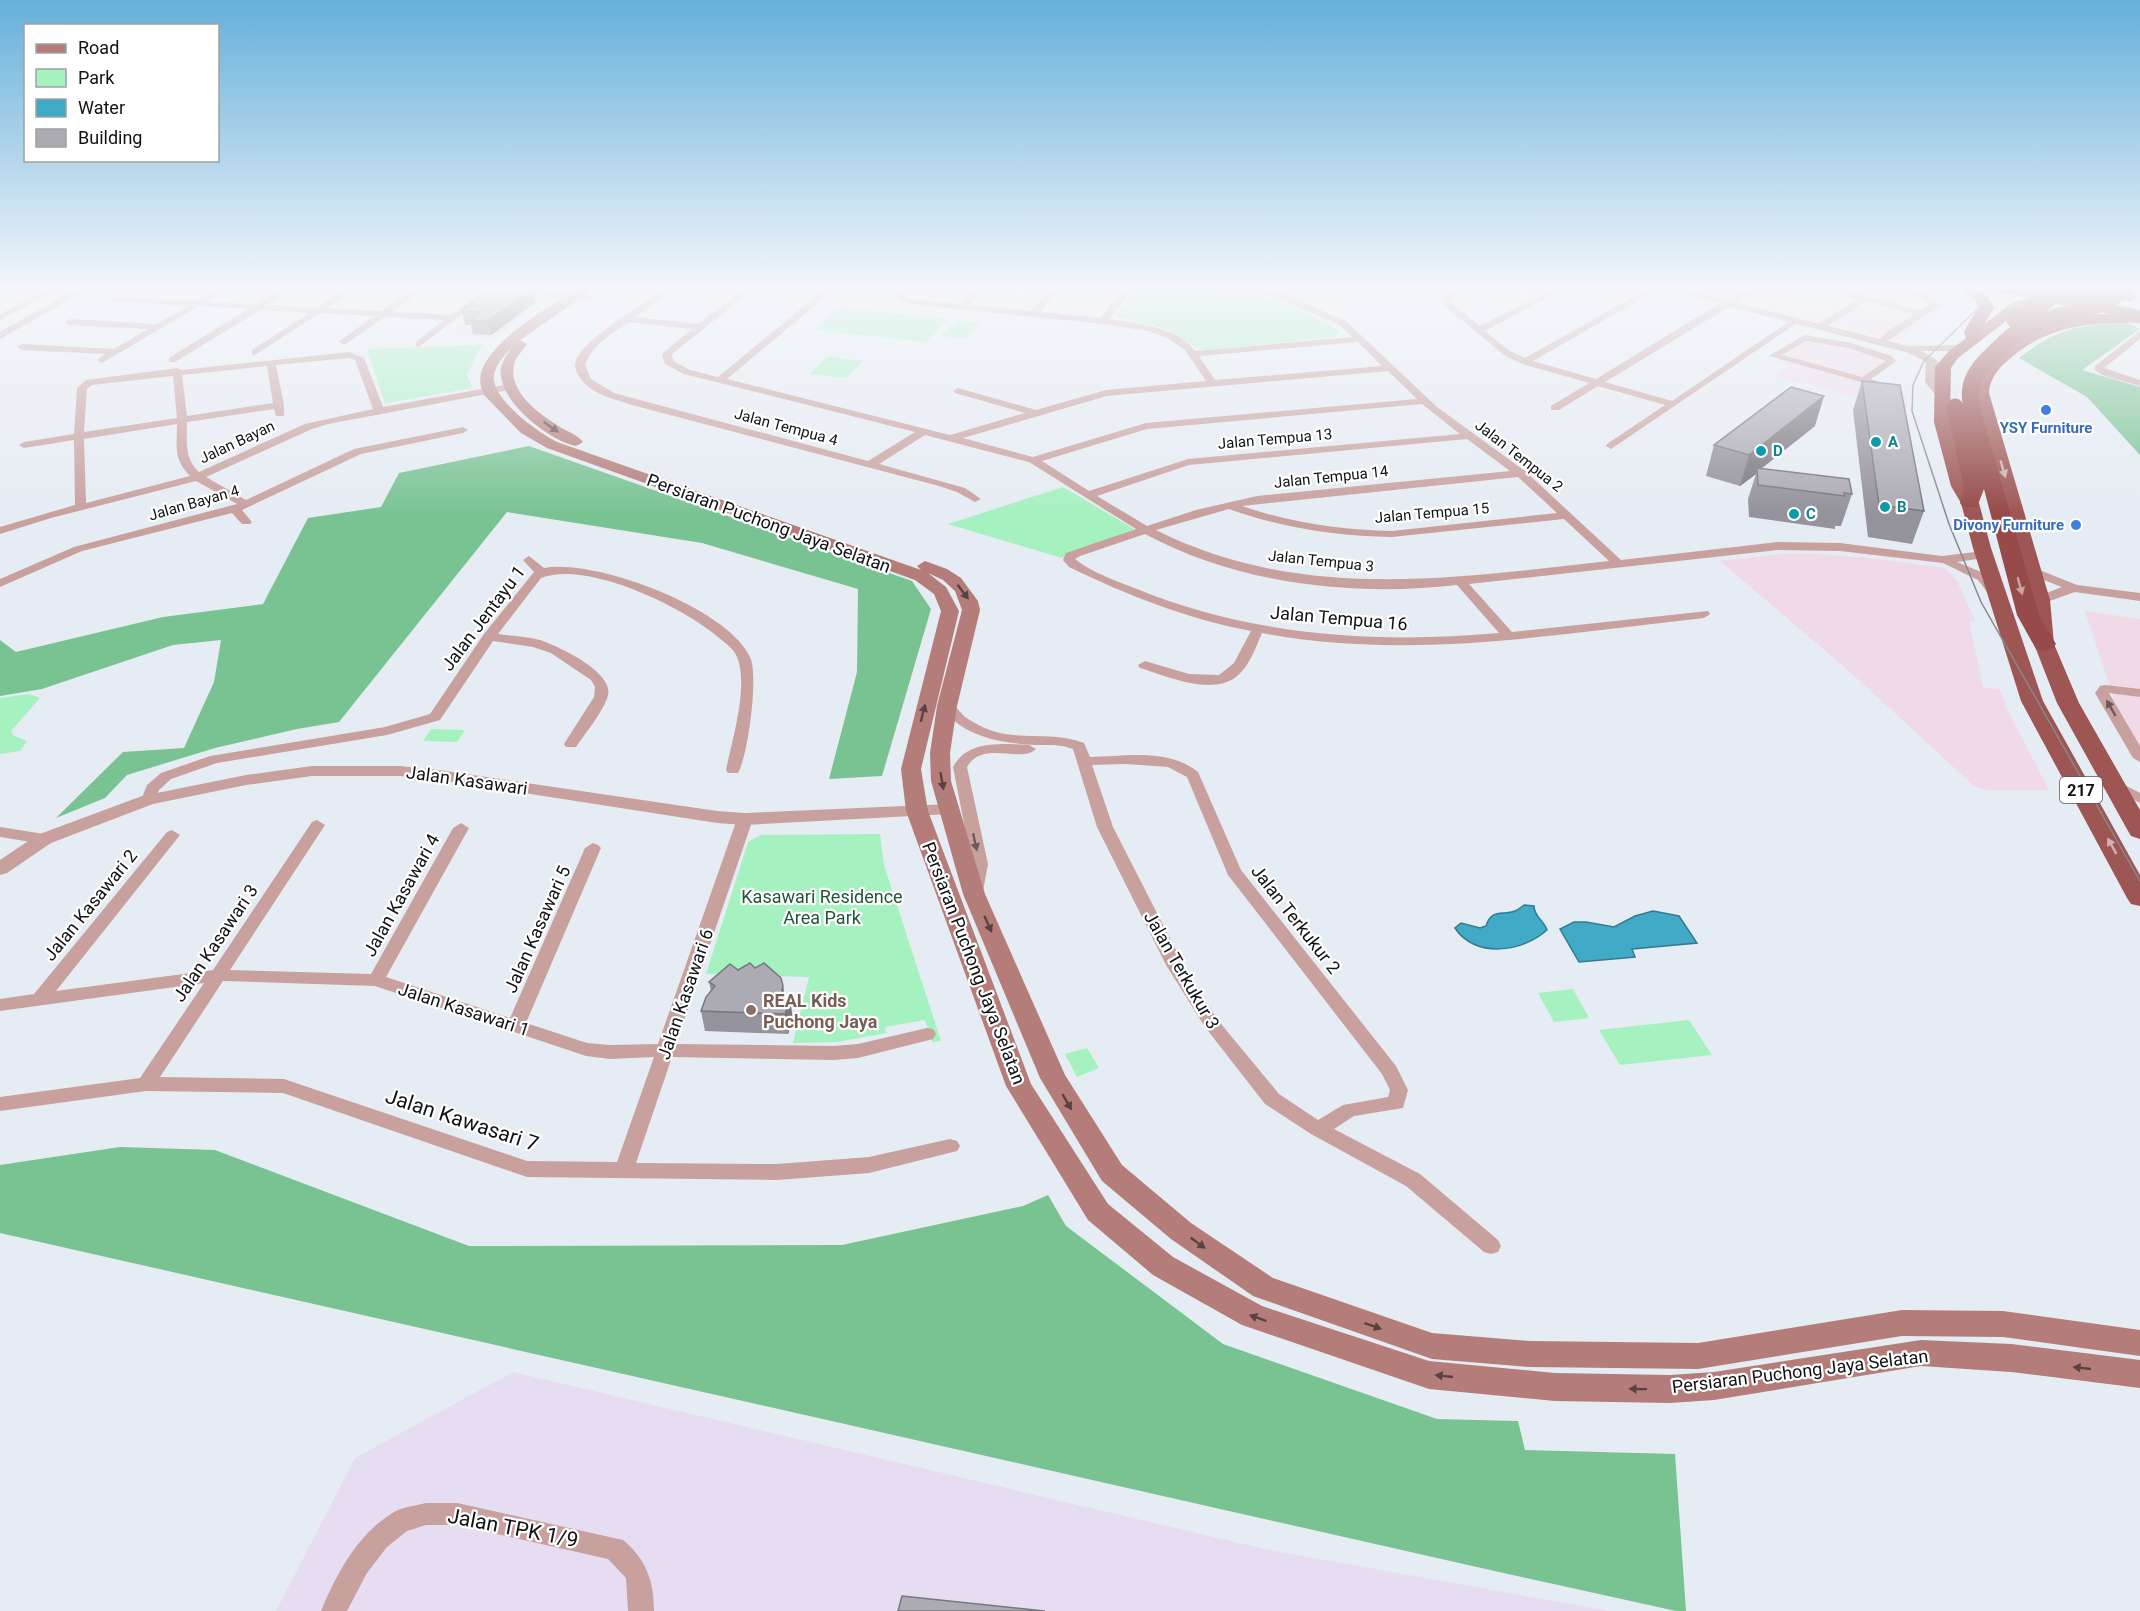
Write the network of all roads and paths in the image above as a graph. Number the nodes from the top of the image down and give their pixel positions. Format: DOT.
graph roads {
  1 [pos="259,363"];
  2 [pos="271,363"];
  3 [pos="361,363"];
  4 [pos="492,363"];
  5 [pos="509,363"];
  6 [pos="582,363"];
  7 [pos="670,363"];
  8 [pos="740,363"];
  9 [pos="1200,363"];
  10 [pos="1385,363"];
  11 [pos="1529,363"];
  12 [pos="1629,363"];
  13 [pos="1733,363"];
  14 [pos="1801,363"];
  15 [pos="1889,363"];
  16 [pos="1932,363"];
  17 [pos="1947,363"];
  18 [pos="1961,363"];
  19 [pos="1983,363"];
  20 [pos="1995,363"];
  21 [pos="2104,363"];
  22 [pos="1390,368"];
  23 [pos="177,371"];
  24 [pos="721,379"];
  25 [pos="1864,380"];
  26 [pos="1596,383"];
  27 [pos="2140,383"];
  28 [pos="1213,384"];
  29 [pos="509,387"];
  30 [pos="1898,390"];
  31 [pos="489,391"];
  32 [pos="958,392"];
  33 [pos="1941,394"];
  34 [pos="1424,400"];
  35 [pos="1673,404"];
  36 [pos="1555,408"];
  37 [pos="379,411"];
  38 [pos="1036,413"];
  39 [pos="182,420"];
  40 [pos="463,430"];
  41 [pos="925,430"];
  42 [pos="1469,436"];
  43 [pos="79,437"];
  44 [pos="953,438"];
  45 [pos="24,446"];
  46 [pos="1611,446"];
  47 [pos="1033,460"];
  48 [pos="871,464"];
  49 [pos="1521,473"];
  50 [pos="197,477"];
  51 [pos="1089,495"];
  52 [pos="975,499"];
  53 [pos="1970,503"];
  54 [pos="1230,505"];
  55 [pos="81,506"];
  56 [pos="240,507"];
  57 [pos="1568,515"];
  58 [pos="246,522"];
  59 [pos="1148,530"];
  60 [pos="0,531"];
  61 [pos="1982,548"];
  62 [pos="529,560"];
  63 [pos="1942,560"];
  64 [pos="1618,563"];
  65 [pos="2032,571"];
  66 [pos="541,572"];
  67 [pos="1460,581"];
  68 [pos="0,583"];
  69 [pos="2075,588"];
  70 [pos="2140,597"];
  71 [pos="2040,600"];
  72 [pos="2001,605"];
  73 [pos="1704,614"];
  74 [pos="1258,629"];
  75 [pos="1508,635"];
  76 [pos="489,637"];
  77 [pos="2044,644"];
  78 [pos="1145,665"];
  79 [pos="2140,693"];
  80 [pos="947,706"];
  81 [pos="571,744"];
  82 [pos="1082,756"];
  83 [pos="2140,758"];
  84 [pos="733,770"];
  85 [pos="2113,782"];
  86 [pos="2140,799"];
  87 [pos="148,800"];
  88 [pos="950,809"];
  89 [pos="917,812"];
  90 [pos="745,819"];
  91 [pos="317,825"];
  92 [pos="460,828"];
  93 [pos="2140,831"];
  94 [pos="0,832"];
  95 [pos="172,835"];
  96 [pos="45,839"];
  97 [pos="593,848"];
  98 [pos="0,869"];
  99 [pos="974,894"];
  100 [pos="2140,898"];
  101 [pos="216,975"];
  102 [pos="376,980"];
  103 [pos="39,1000"];
  104 [pos="0,1005"];
  105 [pos="516,1025"];
  106 [pos="927,1034"];
  107 [pos="666,1050"];
  108 [pos="146,1084"];
  109 [pos="0,1104"];
  110 [pos="1318,1129"];
  111 [pos="950,1146"];
  112 [pos="624,1169"];
  113 [pos="1491,1246"];
  114 [pos="2140,1343"];
  115 [pos="2140,1374"];
  116 [pos="334,1611"];
  117 [pos="641,1611"];
  1 -- 23 [label="street"];
  2 -- 39 [label="street"];
  3 -- 37 [label="street"];
  4 -- 31 [label="main road"];
  5 -- 29 [label="main road"];
  6 -- 48 [label="street, Jalan Tempua 4"];
  7 -- 24 [label="street, Jalan Tempua 3"];
  8 -- 24 [label="street"];
  9 -- 28 [label="street"];
  10 -- 22 [label="street, Jalan Tempua 2"];
  11 -- 26 [label="street"];
  12 -- 26 [label="street"];
  13 -- 35 [label="street"];
  14 -- 25 [label="street"];
  15 -- 25 [label="street"];
  16 -- 33 [label="street"];
  17 -- 33 [label="highway"];
  18 -- 53 [label="highway, bridge"];
  19 -- 77 [label="highway, one-way, bridge"];
  20 -- 65 [label="highway, one-way"];
  21 -- 27 [label="street"];
  22 -- 28 [label="street"];
  22 -- 34 [label="street, Jalan Tempua 2"];
  23 -- 39 [label="street"];
  23 -- 43 [label="street"];
  24 -- 41 [label="street, Jalan Tempua 3"];
  25 -- 30 [label="street"];
  26 -- 35 [label="street"];
  26 -- 36 [label="street"];
  28 -- 38 [label="street"];
  29 -- 31 [label="street, Jalan Bayan"];
  29 -- 80 [label="main road, Persiaran Puchong Jaya Selatan, one-way"];
  31 -- 37 [label="street, Jalan Bayan"];
  89 -- 31 [label="main road, Persiaran Puchong Jaya Selatan, one-way"];
  32 -- 38 [label="street"];
  33 -- 53 [label="highway"];
  34 -- 42 [label="street, Jalan Tempua 2"];
  34 -- 47 [label="street"];
  35 -- 46 [label="street"];
  37 -- 50 [label="street, Jalan Bayan"];
  38 -- 44 [label="street"];
  39 -- 43 [label="street"];
  39 -- 50 [label="street"];
  40 -- 56 [label="street, Jalan Bayan 4"];
  41 -- 44 [label="street, Jalan Tempua 3"];
  41 -- 48 [label="street"];
  42 -- 49 [label="street, Jalan Tempua 2"];
  42 -- 51 [label="street, Jalan Tempua 13"];
  43 -- 45 [label="street"];
  43 -- 55 [label="street"];
  44 -- 47 [label="street, Jalan Tempua 3"];
  47 -- 51 [label="street, Jalan Tempua 3"];
  48 -- 52 [label="street, Jalan Tempua 4"];
  49 -- 54 [label="street, Jalan Tempua 14"];
  49 -- 57 [label="street, Jalan Tempua 2"];
  50 -- 55 [label="street, Jalan Bayan"];
  50 -- 56 [label="street"];
  51 -- 59 [label="street, Jalan Tempua 3"];
  53 -- 61 [label="highway, 217"];
  54 -- 57 [label="street, Jalan Tempua 15"];
  54 -- 59 [label="street, Jalan Tempua 14"];
  55 -- 60 [label="street, Jalan Bayan"];
  56 -- 58 [label="street"];
  56 -- 68 [label="street, Jalan Bayan 4"];
  57 -- 64 [label="street, Jalan Tempua 2"];
  59 -- 67 [label="street, Jalan Tempua 3"];
  59 -- 74 [label="street, Jalan Tempua 16"];
  61 -- 63 [label="street, Jalan Tempua 3"];
  61 -- 72 [label="highway, 217"];
  62 -- 66 [label="street"];
  63 -- 64 [label="street, Jalan Tempua 3"];
  63 -- 72 [label="street, Jalan Tempua 3"];
  64 -- 67 [label="street, Jalan Tempua 3"];
  65 -- 69 [label="street"];
  65 -- 71 [label="highway"];
  66 -- 76 [label="street, Jalan Jentayu 1"];
  66 -- 84 [label="street, Jalan Jentayu 1"];
  67 -- 75 [label="street"];
  69 -- 70 [label="street"];
  69 -- 71 [label="street"];
  71 -- 77 [label="highway"];
  100 -- 72 [label="highway, 217, one-way"];
  73 -- 75 [label="street, Jalan Tempua 16"];
  74 -- 75 [label="street, Jalan Tempua 16"];
  74 -- 78 [label="street"];
  76 -- 81 [label="street"];
  76 -- 87 [label="street, Jalan Jentayu 1"];
  77 -- 85 [label="highway, 217"];
  83 -- 79 [label="street, one-way"];
  80 -- 82 [label="street"];
  80 -- 88 [label="main road, Persiaran Puchong Jaya Selatan, one-way"];
  82 -- 99 [label="street, one-way"];
  82 -- 110 [label="street, Jalan Terkukur 3"];
  82 -- 110 [label="street, Jalan Terkukur 2"];
  85 -- 86 [label="street"];
  85 -- 93 [label="highway, 217"];
  87 -- 90 [label="street, Jalan Kasawari"];
  87 -- 96 [label="street, Jalan Kasawari"];
  88 -- 89 [label="street, Jalan Kasawari"];
  88 -- 99 [label="main road, Persiaran Puchong Jaya Selatan"];
  89 -- 90 [label="street, Jalan Kasawari"];
  115 -- 89 [label="main road, Persiaran Puchong Jaya Selatan, one-way"];
  90 -- 107 [label="street, Jalan Kasawari 6"];
  91 -- 101 [label="street, Jalan Kasawari 3"];
  92 -- 102 [label="street, Jalan Kasawari 4"];
  94 -- 96 [label="street"];
  95 -- 103 [label="street, Jalan Kasawari 2"];
  96 -- 98 [label="street, Jalan Kasawari"];
  97 -- 105 [label="street, Jalan Kasawari 5"];
  99 -- 114 [label="main road, Persiaran Puchong Jaya Selatan, one-way"];
  101 -- 102 [label="street, Jalan Kasawari 1"];
  101 -- 103 [label="street, Jalan Kasawari 1"];
  101 -- 108 [label="street, Jalan Kasawari 3"];
  102 -- 105 [label="street, Jalan Kasawari 1"];
  103 -- 104 [label="street, Jalan Kasawari 1"];
  105 -- 107 [label="street, Jalan Kasawari 1"];
  106 -- 107 [label="street, Jalan Kasawari 1"];
  107 -- 112 [label="street, Jalan Kasawari 6"];
  108 -- 109 [label="street, Jalan Kawasari 7"];
  108 -- 112 [label="street, Jalan Kawasari 7"];
  110 -- 113 [label="street, Jalan Terkukur 3"];
  111 -- 112 [label="street, Jalan Kawasari 7"];
  116 -- 117 [label="street, Jalan TPK 1/9"];
}
